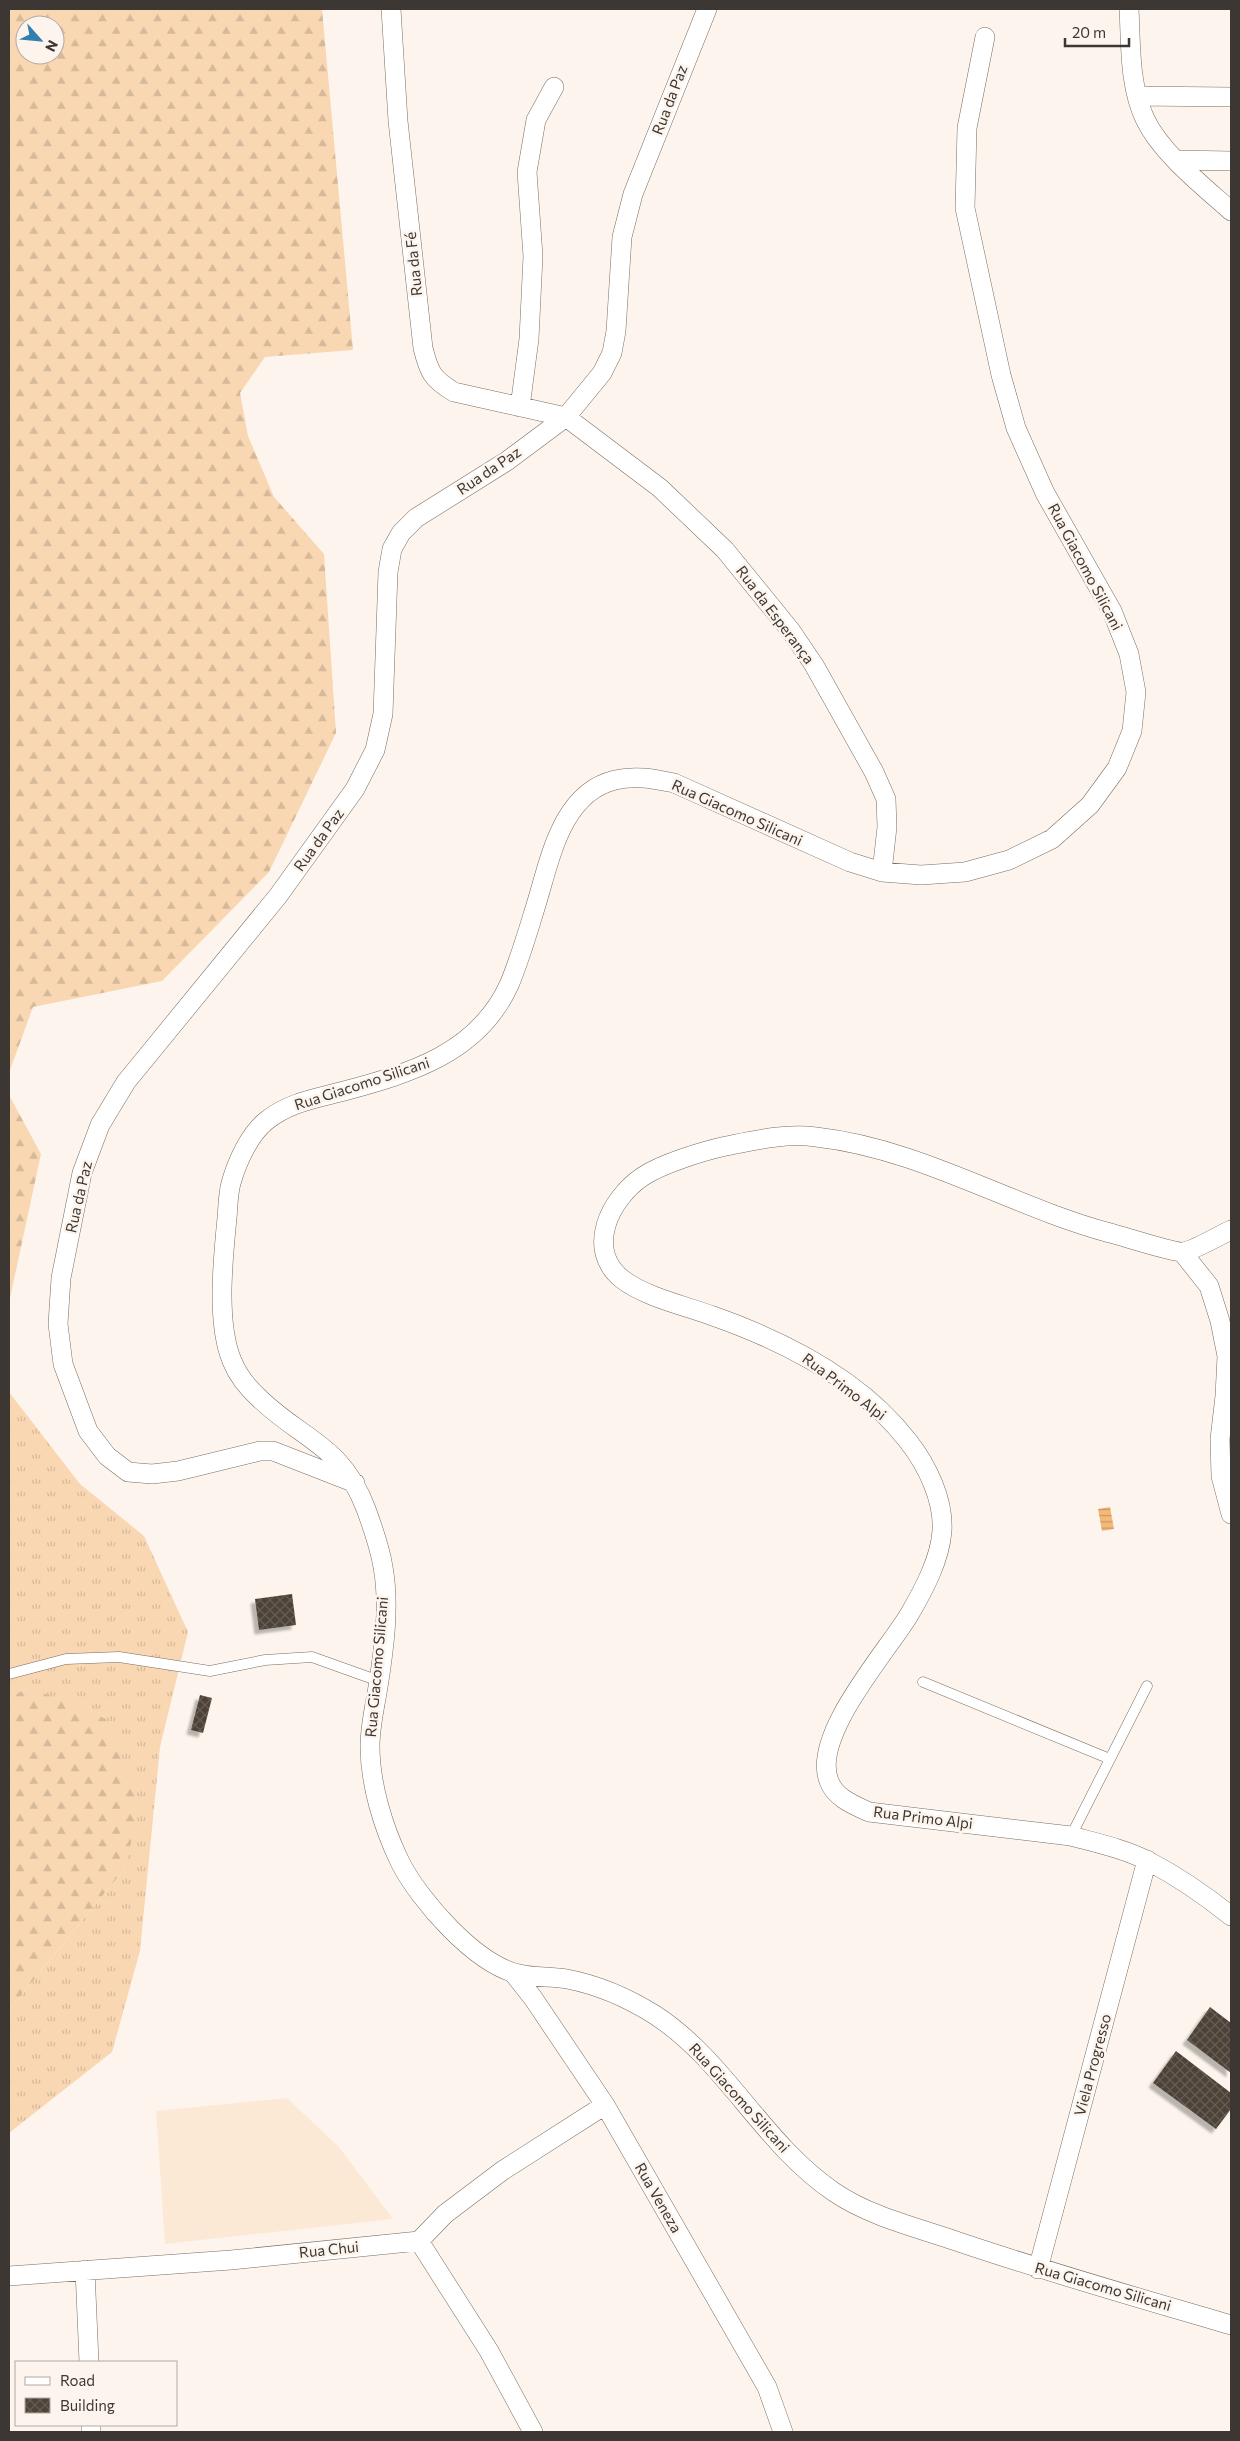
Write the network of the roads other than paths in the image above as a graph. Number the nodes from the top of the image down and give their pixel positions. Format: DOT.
graph roads {
  1 [pos="391,9"];
  2 [pos="707,9"];
  3 [pos="1129,9"];
  4 [pos="985,37"];
  5 [pos="554,87"];
  6 [pos="1137,96"];
  7 [pos="1231,97"];
  8 [pos="1178,160"];
  9 [pos="1231,161"];
  10 [pos="1231,211"];
  11 [pos="520,407"];
  12 [pos="566,417"];
  13 [pos="882,872"];
  14 [pos="1231,1230"];
  15 [pos="1182,1252"];
  16 [pos="354,1483"];
  17 [pos="1231,1514"];
  18 [pos="9,1674"];
  19 [pos="379,1681"];
  20 [pos="923,1682"];
  21 [pos="1147,1686"];
  22 [pos="1110,1759"];
  23 [pos="1071,1836"];
  24 [pos="1147,1860"];
  25 [pos="1231,1916"];
  26 [pos="514,1974"];
  27 [pos="605,2105"];
  28 [pos="419,2241"];
  29 [pos="1038,2269"];
  30 [pos="85,2270"];
  31 [pos="9,2276"];
  32 [pos="1231,2324"];
  33 [pos="88,2361"];
  34 [pos="533,2432"];
  35 [pos="783,2432"];
  1 -- 11 [label="street, Rua da Fé"];
  2 -- 12 [label="street, Rua da Paz"];
  3 -- 6 [label="street"];
  4 -- 13 [label="street, Rua Giacomo Silicani"];
  5 -- 11 [label="street"];
  6 -- 7 [label="street"];
  6 -- 8 [label="street"];
  8 -- 9 [label="street"];
  8 -- 10 [label="street"];
  11 -- 12 [label="street, Rua da Fé"];
  12 -- 13 [label="street, Rua da Esperança"];
  12 -- 16 [label="street, Rua da Paz"];
  13 -- 16 [label="street, Rua Giacomo Silicani"];
  14 -- 15 [label="street"];
  15 -- 17 [label="street"];
  15 -- 23 [label="street, Rua Primo Alpi"];
  16 -- 19 [label="street, Rua Giacomo Silicani"];
  18 -- 19 [label="lane"];
  19 -- 26 [label="street, Rua Giacomo Silicani"];
  20 -- 22 [label="lane"];
  21 -- 22 [label="lane"];
  22 -- 23 [label="lane"];
  23 -- 24 [label="street, Rua Primo Alpi"];
  24 -- 25 [label="street, Rua Primo Alpi"];
  24 -- 29 [label="street, Viela Progresso"];
  26 -- 27 [label="street, Rua Veneza"];
  26 -- 29 [label="street, Rua Giacomo Silicani"];
  27 -- 28 [label="street"];
  27 -- 35 [label="street, Rua Veneza"];
  28 -- 30 [label="street, Rua Chui"];
  28 -- 34 [label="street"];
  29 -- 32 [label="street, Rua Giacomo Silicani"];
  30 -- 31 [label="street, Rua Chui"];
  30 -- 33 [label="street"];
}
